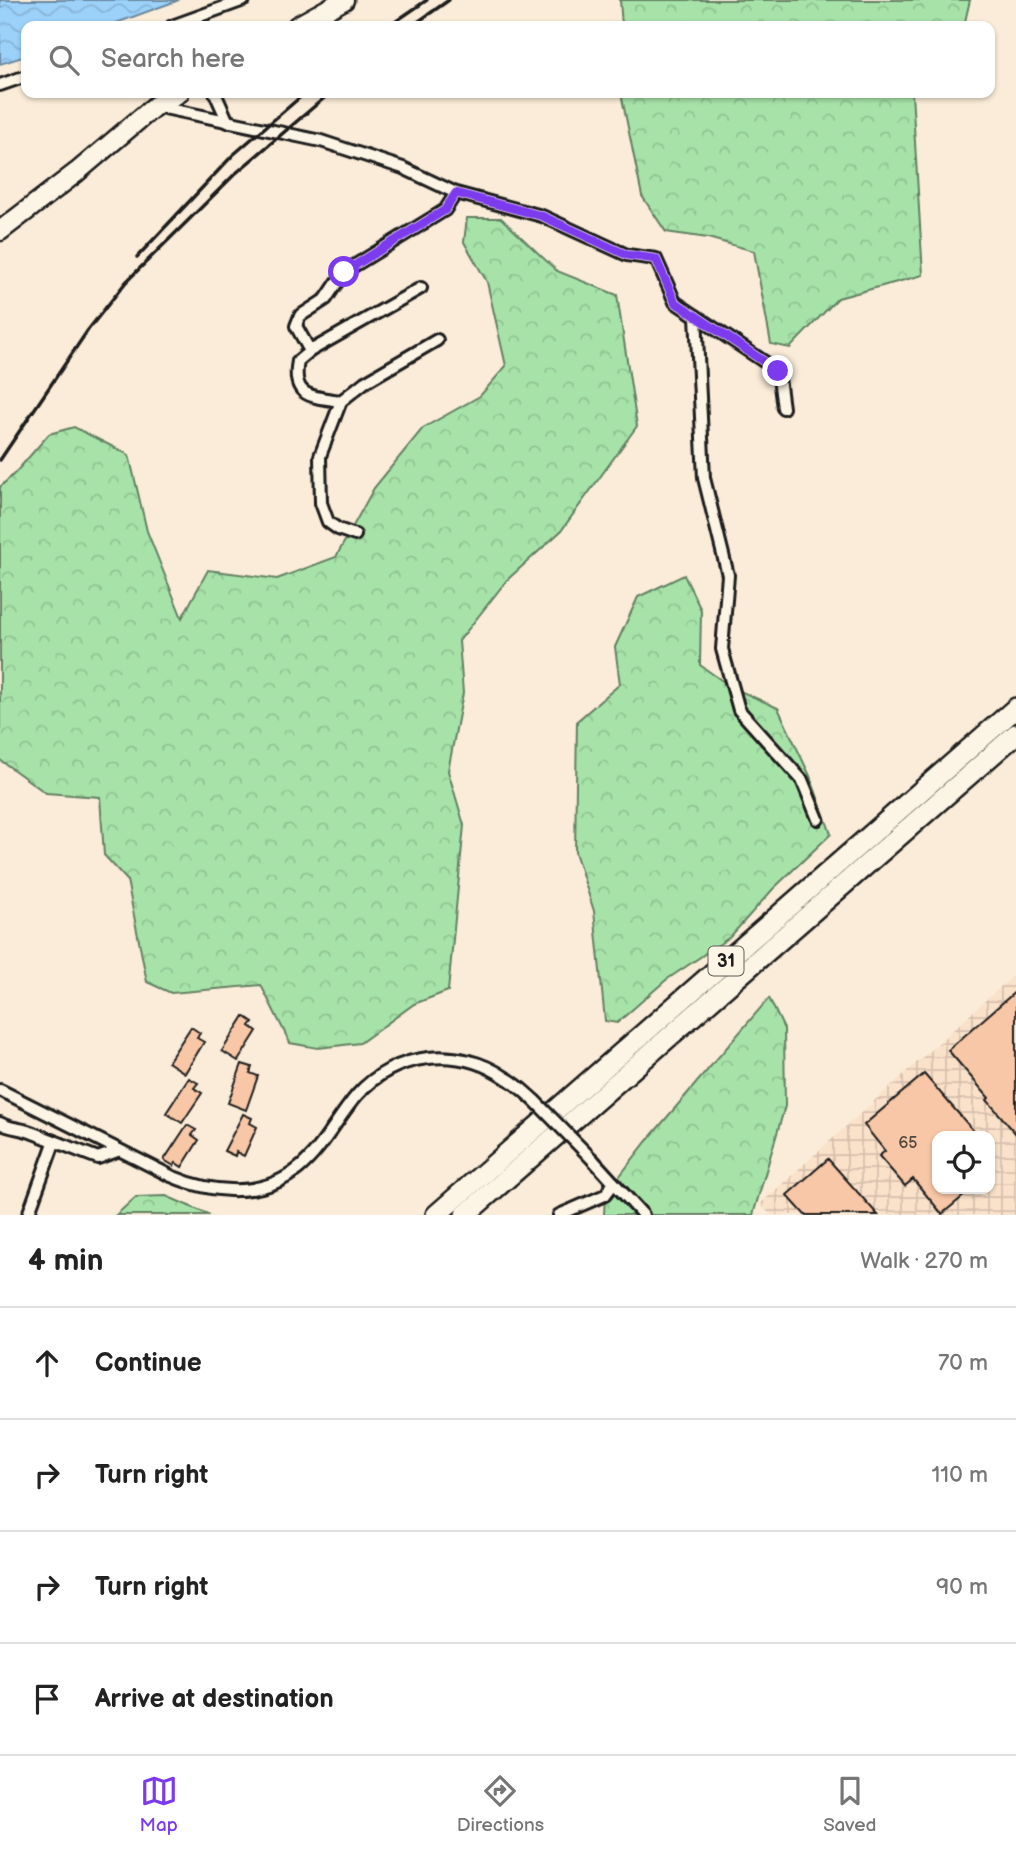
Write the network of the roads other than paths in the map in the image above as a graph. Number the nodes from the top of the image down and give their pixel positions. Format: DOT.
graph roads {
  1 [pos="244,0"];
  2 [pos="344,0"];
  3 [pos="186,21"];
  4 [pos="306,21"];
  5 [pos="21,78"];
  6 [pos="0,85"];
  7 [pos="170,98"];
  8 [pos="217,98"];
  9 [pos="155,106"];
  10 [pos="228,122"];
  11 [pos="456,193"];
  12 [pos="0,231"];
  13 [pos="421,288"];
  14 [pos="696,316"];
  15 [pos="437,340"];
  16 [pos="310,351"];
  17 [pos="341,401"];
  18 [pos="783,408"];
  19 [pos="355,535"];
  20 [pos="1016,708"];
  21 [pos="1016,734"];
  22 [pos="818,819"];
  23 [pos="0,1090"];
  24 [pos="0,1123"];
  25 [pos="54,1143"];
  26 [pos="117,1151"];
  27 [pos="614,1183"];
  28 [pos="28,1215"];
  29 [pos="436,1215"];
  30 [pos="465,1215"];
  31 [pos="559,1215"];
  32 [pos="643,1215"];
  1 -- 3 [label="street"];
  2 -- 4 [label="main road"];
  5 -- 6 [label="street"];
  7 -- 9 [label="main road"];
  8 -- 10 [label="street"];
  9 -- 10 [label="street"];
  9 -- 12 [label="main road"];
  10 -- 11 [label="street"];
  11 -- 14 [label="street"];
  11 -- 16 [label="street"];
  13 -- 16 [label="street"];
  14 -- 18 [label="street"];
  14 -- 22 [label="street"];
  15 -- 17 [label="street"];
  16 -- 17 [label="street"];
  17 -- 19 [label="street"];
  20 -- 29 [label="highway, 31"];
  21 -- 30 [label="highway, 31"];
  23 -- 26 [label="street"];
  24 -- 25 [label="street"];
  25 -- 26 [label="street"];
  25 -- 28 [label="street"];
  26 -- 27 [label="street, bridge"];
  27 -- 31 [label="street"];
  27 -- 32 [label="street"];
}
